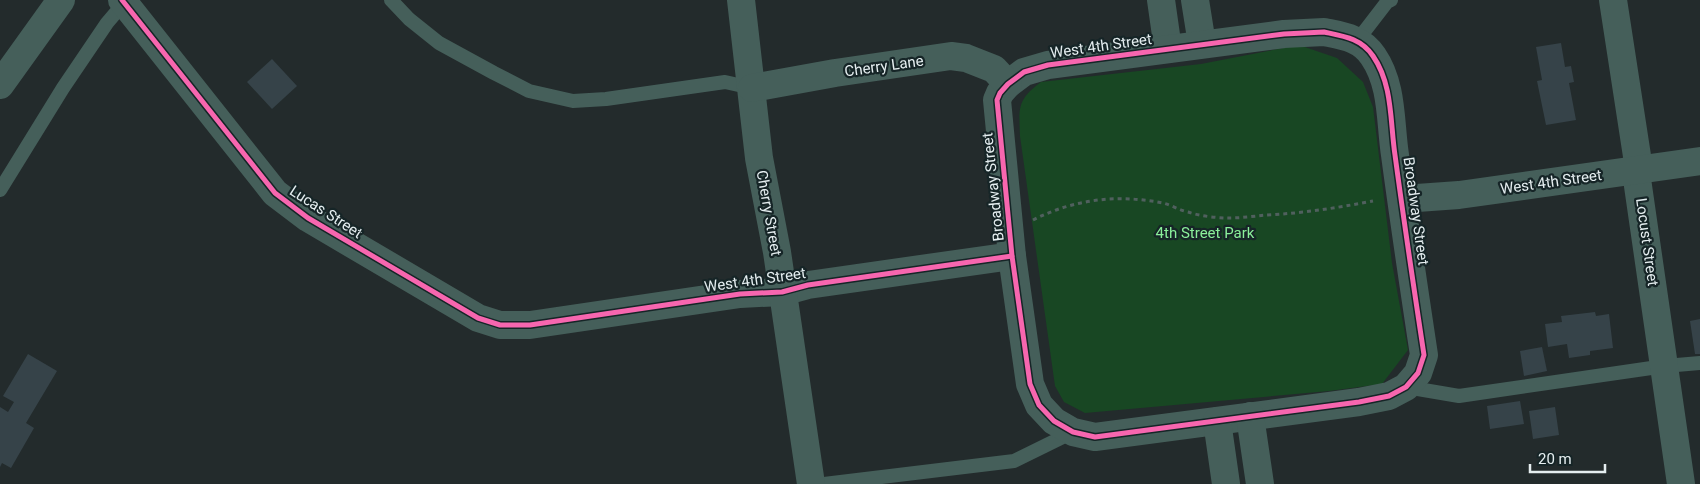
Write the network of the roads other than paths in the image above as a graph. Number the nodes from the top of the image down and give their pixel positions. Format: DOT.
graph roads {
  1 [pos="61,0"];
  2 [pos="391,0"];
  3 [pos="741,0"];
  4 [pos="1160,0"];
  5 [pos="1195,0"];
  6 [pos="1391,0"];
  7 [pos="1613,0"];
  8 [pos="123,2"];
  9 [pos="1357,41"];
  10 [pos="1202,44"];
  11 [pos="1168,49"];
  12 [pos="1008,84"];
  13 [pos="0,85"];
  14 [pos="752,88"];
  15 [pos="1700,161"];
  16 [pos="1639,169"];
  17 [pos="0,190"];
  18 [pos="1403,202"];
  19 [pos="1012,256"];
  20 [pos="782,292"];
  21 [pos="530,325"];
  22 [pos="1700,363"];
  23 [pos="1665,366"];
  24 [pos="1406,387"];
  25 [pos="1250,416"];
  26 [pos="1217,421"];
  27 [pos="1068,429"];
  28 [pos="811,484"];
  29 [pos="824,484"];
  30 [pos="1226,484"];
  31 [pos="1260,484"];
  32 [pos="1681,484"];
  1 -- 13 [label="street"];
  2 -- 14 [label="lane"];
  3 -- 14 [label="street, Cherry Street"];
  4 -- 11 [label="street"];
  5 -- 10 [label="street"];
  6 -- 9 [label="lane"];
  7 -- 16 [label="street, Locust Street"];
  8 -- 17 [label="lane"];
  8 -- 21 [label="street, Lucas Street"];
  9 -- 10 [label="street, Broadway Street"];
  9 -- 18 [label="street, Broadway Street"];
  10 -- 11 [label="street, West 4th Street"];
  11 -- 12 [label="street, West 4th Street"];
  12 -- 14 [label="street, Cherry Lane"];
  12 -- 19 [label="street, Broadway Street"];
  14 -- 20 [label="street, Cherry Street"];
  15 -- 16 [label="street, West 4th Street"];
  16 -- 18 [label="street, West 4th Street"];
  16 -- 23 [label="street, Locust Street"];
  18 -- 24 [label="street, Broadway Street"];
  19 -- 20 [label="street, West 4th Street"];
  19 -- 27 [label="street, Broadway Street"];
  20 -- 21 [label="street, West 4th Street"];
  20 -- 28 [label="street, Cherry Street"];
  22 -- 23 [label="lane"];
  23 -- 24 [label="lane"];
  23 -- 32 [label="street, Locust Street"];
  24 -- 25 [label="street"];
  25 -- 26 [label="street"];
  25 -- 31 [label="street"];
  26 -- 27 [label="street"];
  26 -- 30 [label="street"];
  27 -- 29 [label="lane"];
}
